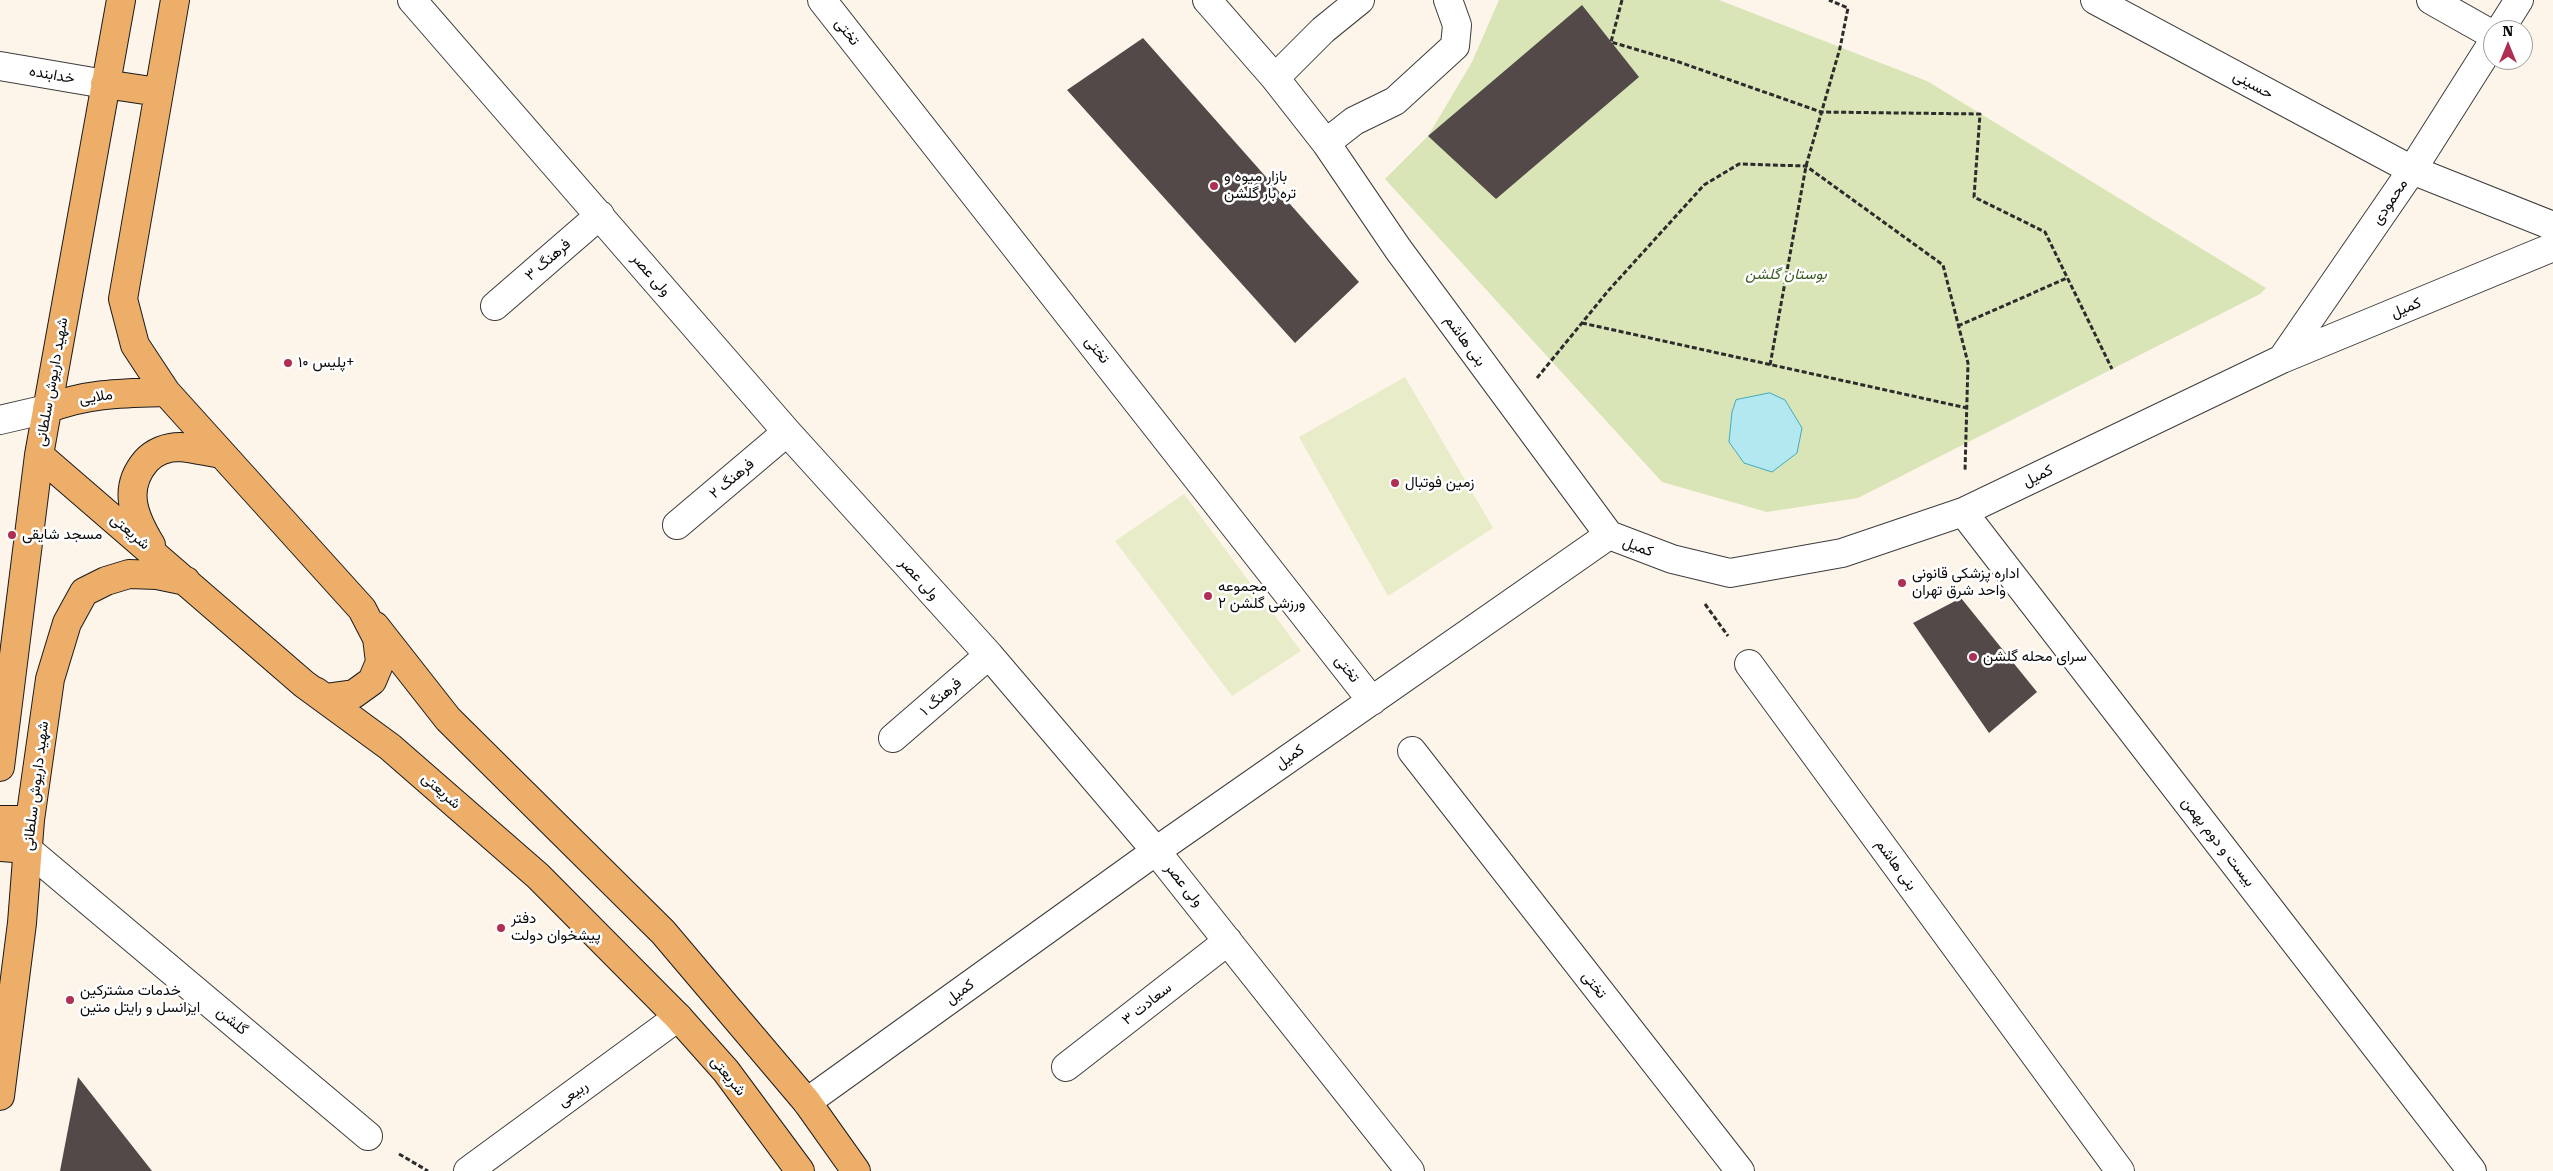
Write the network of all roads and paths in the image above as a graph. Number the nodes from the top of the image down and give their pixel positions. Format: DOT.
graph roads {
  1 [pos="121,0"];
  2 [pos="175,0"];
  3 [pos="412,0"];
  4 [pos="822,0"];
  5 [pos="1207,0"];
  6 [pos="1360,0"];
  7 [pos="1448,0"];
  8 [pos="1622,0"];
  9 [pos="1829,0"];
  10 [pos="2095,0"];
  11 [pos="2431,0"];
  12 [pos="2520,0"];
  13 [pos="2507,20"];
  14 [pos="2483,29"];
  15 [pos="2483,58"];
  16 [pos="0,66"];
  17 [pos="1275,78"];
  18 [pos="105,84"];
  19 [pos="158,92"];
  20 [pos="1821,112"];
  21 [pos="1326,143"];
  22 [pos="1806,166"];
  23 [pos="2412,170"];
  24 [pos="600,215"];
  25 [pos="2553,226"];
  26 [pos="2553,247"];
  27 [pos="2067,278"];
  28 [pos="495,306"];
  29 [pos="1582,324"];
  30 [pos="1958,326"];
  31 [pos="2282,359"];
  32 [pos="1770,365"];
  33 [pos="2112,369"];
  34 [pos="166,392"];
  35 [pos="1514,407"];
  36 [pos="1967,408"];
  37 [pos="47,409"];
  38 [pos="0,420"];
  39 [pos="787,432"];
  40 [pos="222,454"];
  41 [pos="39,455"];
  42 [pos="1963,512"];
  43 [pos="677,525"];
  44 [pos="1609,535"];
  45 [pos="158,556"];
  46 [pos="1672,559"];
  47 [pos="186,581"];
  48 [pos="362,609"];
  49 [pos="989,655"];
  50 [pos="1749,664"];
  51 [pos="304,684"];
  52 [pos="1372,701"];
  53 [pos="893,738"];
  54 [pos="1412,751"];
  55 [pos="0,767"];
  56 [pos="0,820"];
  57 [pos="30,820"];
  58 [pos="0,847"];
  59 [pos="27,849"];
  60 [pos="1156,851"];
  61 [pos="1228,941"];
  62 [pos="678,1017"];
  63 [pos="1066,1067"];
  64 [pos="0,1096"];
  65 [pos="807,1102"];
  66 [pos="368,1136"];
  67 [pos="468,1171"];
  68 [pos="800,1171"];
  69 [pos="856,1171"];
  70 [pos="1410,1171"];
  71 [pos="1740,1171"];
  72 [pos="2120,1171"];
  73 [pos="2472,1171"];
  1 -- 18 [label="main road, شهید داریوش سلطانی"];
  2 -- 19 [label="main road"];
  3 -- 24 [label="street, ولی عصر"];
  4 -- 52 [label="street, تختی"];
  5 -- 17 [label="street"];
  6 -- 17 [label="street"];
  7 -- 21 [label="street"];
  8 -- 20 [label="path"];
  9 -- 20 [label="path"];
  10 -- 23 [label="street, حسینی"];
  11 -- 14 [label="street"];
  12 -- 13 [label="street"];
  15 -- 23 [label="street, محمودی"];
  16 -- 18 [label="street, خدابنده"];
  17 -- 21 [label="street, بنی هاشم"];
  18 -- 19 [label="main road"];
  18 -- 37 [label="main road, شهید داریوش سلطانی"];
  19 -- 34 [label="main road"];
  20 -- 22 [label="path"];
  20 -- 27 [label="path"];
  21 -- 35 [label="street, بنی هاشم"];
  22 -- 29 [label="path"];
  22 -- 30 [label="path"];
  22 -- 32 [label="path"];
  23 -- 25 [label="street, حسینی"];
  23 -- 31 [label="street, محمودی"];
  24 -- 28 [label="street, فرهنگ ۳"];
  24 -- 39 [label="street, ولی عصر"];
  26 -- 31 [label="street, کمیل"];
  27 -- 30 [label="path"];
  27 -- 33 [label="path"];
  29 -- 32 [label="path"];
  29 -- 35 [label="path"];
  30 -- 36 [label="path"];
  31 -- 42 [label="street, کمیل"];
  32 -- 36 [label="path"];
  34 -- 37 [label="main road, ملایی"];
  34 -- 40 [label="main road"];
  35 -- 44 [label="street, بنی هاشم"];
  36 -- 42 [label="path"];
  37 -- 38 [label="street, ملایی"];
  37 -- 41 [label="main road, شهید داریوش سلطانی"];
  39 -- 43 [label="street, فرهنگ ۲"];
  39 -- 49 [label="street, ولی عصر"];
  40 -- 45 [label="main road"];
  40 -- 48 [label="main road"];
  41 -- 45 [label="main road, شریعتی"];
  41 -- 55 [label="main road, شهید داریوش سلطانی"];
  42 -- 46 [label="street, کمیل"];
  42 -- 73 [label="street, بیست و دوم بهمن"];
  44 -- 46 [label="street, کمیل"];
  44 -- 52 [label="street, کمیل"];
  45 -- 47 [label="main road, شریعتی"];
  46 -- 50 [label="path"];
  47 -- 51 [label="main road, شریعتی"];
  47 -- 57 [label="main road, شهید داریوش سلطانی"];
  48 -- 51 [label="main road"];
  48 -- 65 [label="main road"];
  49 -- 53 [label="street, فرهنگ ۱"];
  49 -- 60 [label="street, ولی عصر"];
  50 -- 72 [label="street, بنی هاشم"];
  51 -- 62 [label="main road, شریعتی"];
  52 -- 60 [label="street, کمیل"];
  54 -- 71 [label="street, تختی"];
  56 -- 57 [label="main road"];
  57 -- 59 [label="main road, شهید داریوش سلطانی"];
  58 -- 59 [label="main road"];
  59 -- 64 [label="main road, شهید داریوش سلطانی"];
  59 -- 66 [label="street, گلشن"];
  60 -- 61 [label="street, ولی عصر"];
  60 -- 65 [label="street, کمیل"];
  61 -- 63 [label="street, سعادت ۳"];
  61 -- 70 [label="street, ولی عصر"];
  62 -- 67 [label="street, ربیعی"];
  62 -- 68 [label="main road, شریعتی"];
  65 -- 69 [label="main road"];
}
